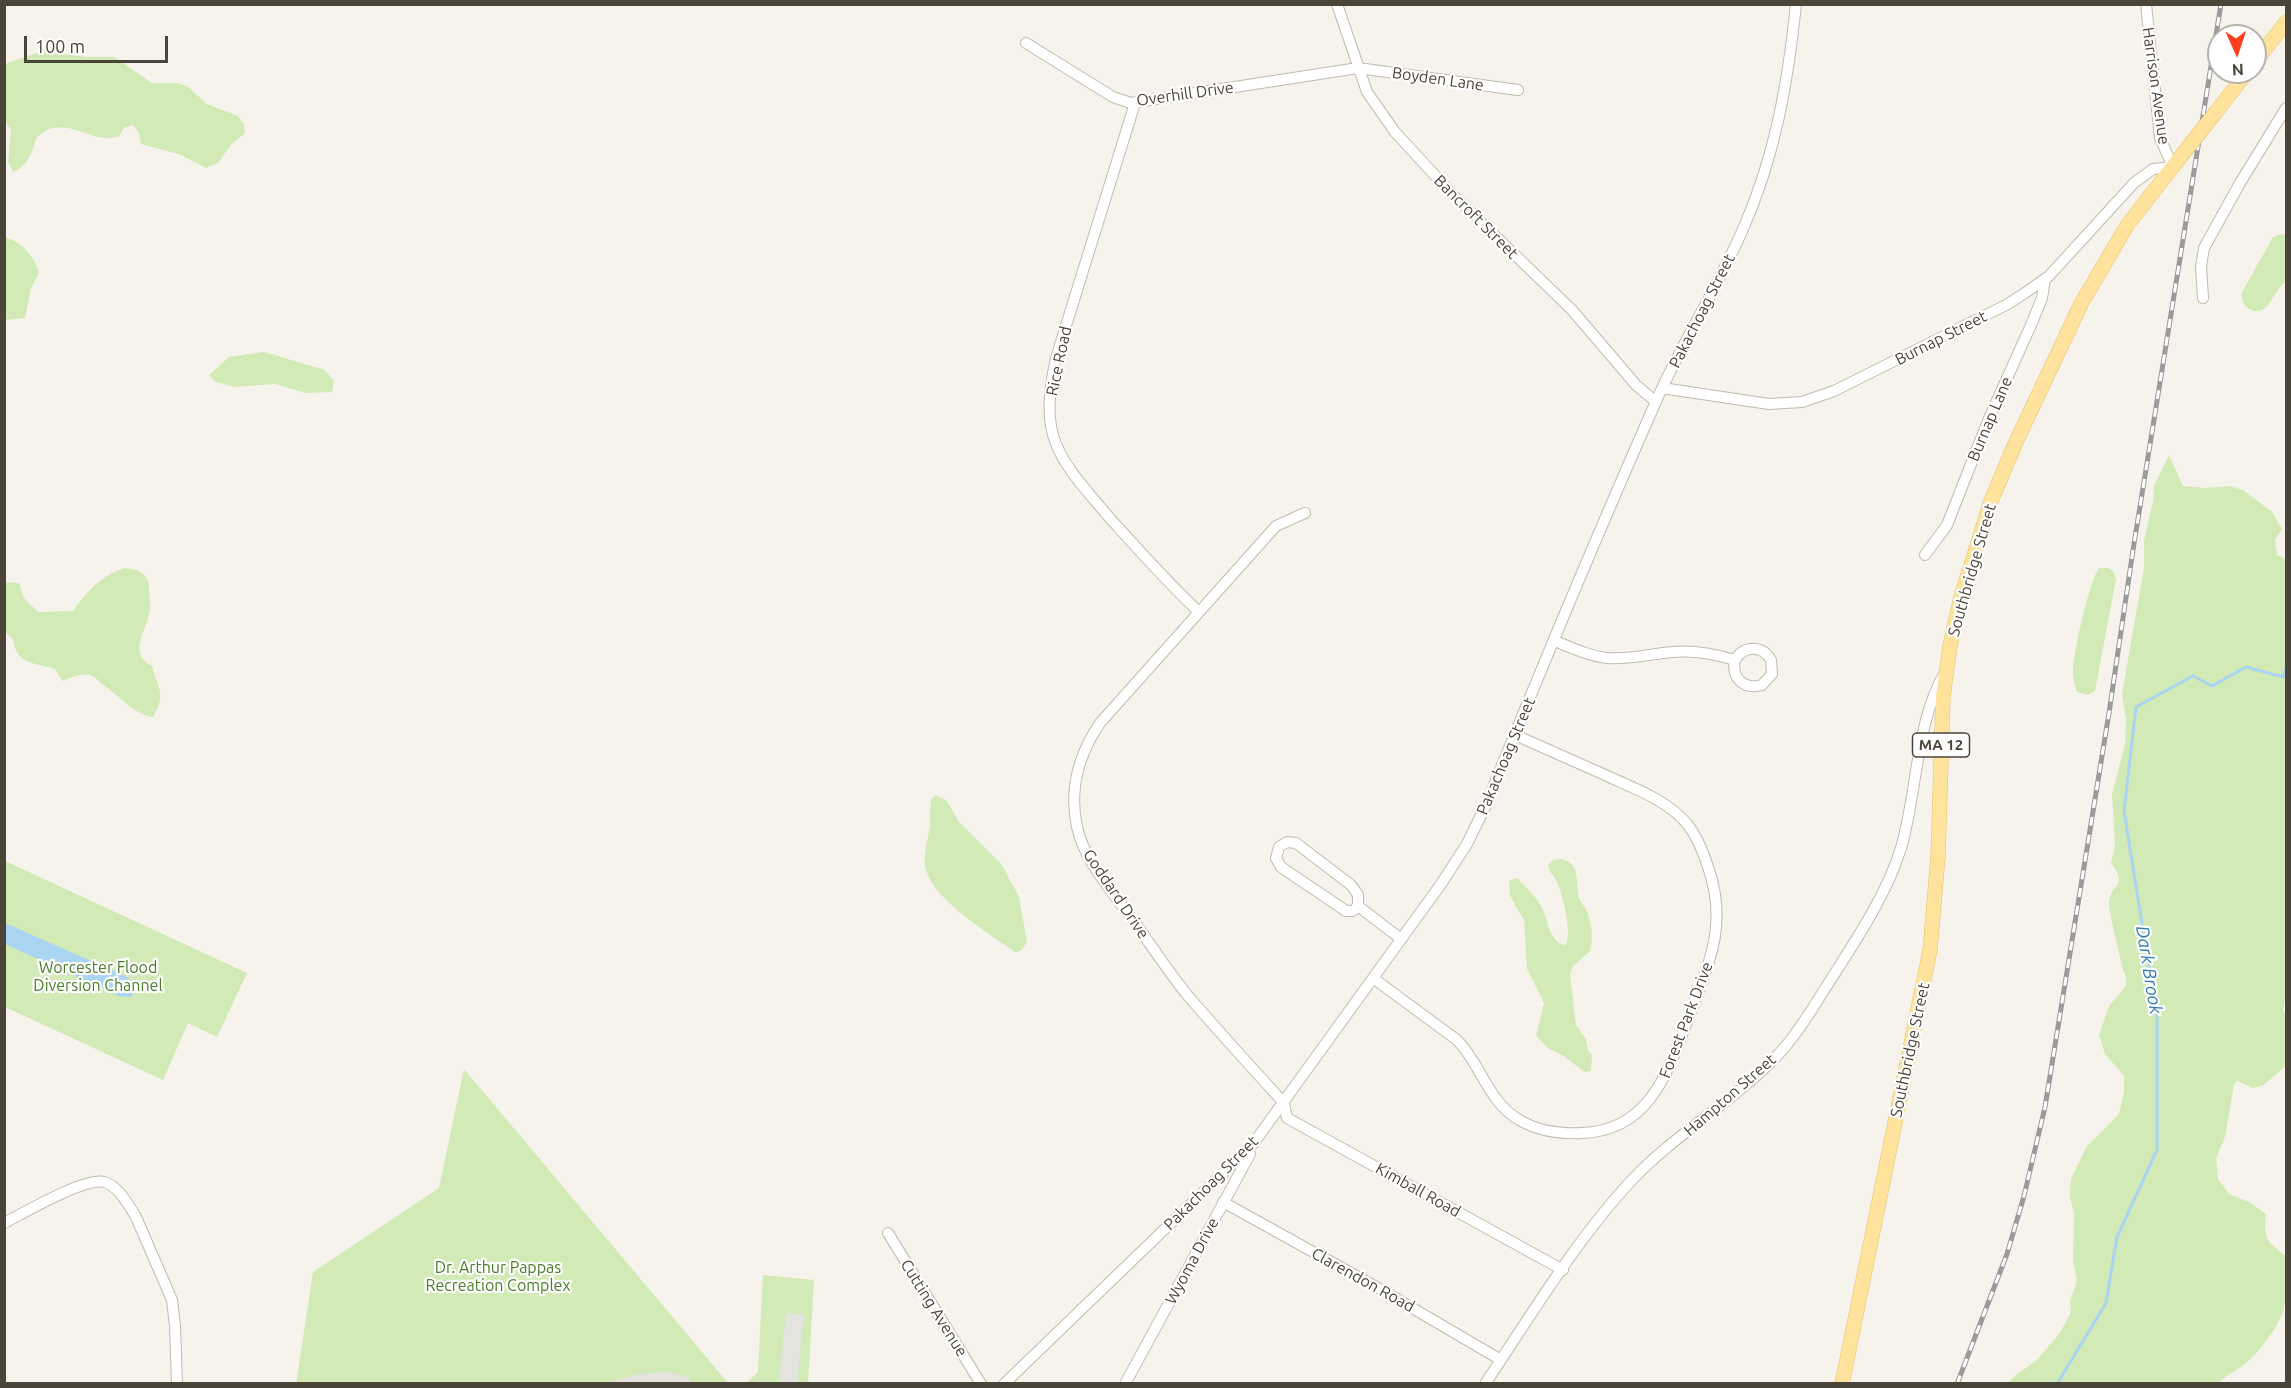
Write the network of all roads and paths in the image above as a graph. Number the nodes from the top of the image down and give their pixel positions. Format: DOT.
graph roads {
  1 [pos="1337,4"];
  2 [pos="1796,4"];
  3 [pos="2146,4"];
  4 [pos="2286,22"];
  5 [pos="1026,43"];
  6 [pos="2267,47"];
  7 [pos="1358,68"];
  8 [pos="2237,84"];
  9 [pos="1518,90"];
  10 [pos="1135,102"];
  11 [pos="2286,108"];
  12 [pos="2173,166"];
  13 [pos="2045,279"];
  14 [pos="2203,298"];
  15 [pos="1662,388"];
  16 [pos="1656,402"];
  17 [pos="1305,513"];
  18 [pos="1925,555"];
  19 [pos="1199,612"];
  20 [pos="1555,641"];
  21 [pos="1736,660"];
  22 [pos="1947,670"];
  23 [pos="1515,735"];
  24 [pos="1358,906"];
  25 [pos="1401,939"];
  26 [pos="1373,978"];
  27 [pos="1284,1103"];
  28 [pos="1258,1138"];
  29 [pos="1223,1202"];
  30 [pos="4,1223"];
  31 [pos="888,1233"];
  32 [pos="1563,1270"];
  33 [pos="1501,1360"];
  34 [pos="177,1383"];
  35 [pos="981,1383"];
  36 [pos="1004,1383"];
  37 [pos="1125,1383"];
  38 [pos="1485,1383"];
  39 [pos="1842,1383"];
  1 -- 7 [label="street, Bancroft Street"];
  2 -- 15 [label="street, Pakachoag Street"];
  3 -- 12 [label="street, Harrison Avenue"];
  4 -- 6 [label="main road"];
  5 -- 10 [label="street, Overhill Drive"];
  7 -- 9 [label="street, Boyden Lane"];
  7 -- 10 [label="street, Overhill Drive"];
  7 -- 16 [label="street, Bancroft Street"];
  8 -- 12 [label="main road, Southbridge Street / MA 12, bridge"];
  10 -- 19 [label="street, Rice Road"];
  11 -- 14 [label="street"];
  12 -- 13 [label="street, Burnap Street"];
  12 -- 22 [label="main road, Southbridge Street / MA 12"];
  13 -- 15 [label="street, Burnap Street"];
  13 -- 18 [label="street, Burnap Lane"];
  15 -- 16 [label="street, Pakachoag Street"];
  16 -- 20 [label="street, Pakachoag Street"];
  17 -- 19 [label="street, Goddard Drive"];
  19 -- 27 [label="street, Goddard Drive"];
  20 -- 21 [label="street"];
  20 -- 23 [label="street, Pakachoag Street"];
  22 -- 32 [label="street, Hampton Street"];
  22 -- 39 [label="main road, Southbridge Street / MA 12"];
  23 -- 25 [label="street, Pakachoag Street"];
  23 -- 26 [label="street, Forest Park Drive"];
  24 -- 24 [label="street"];
  24 -- 25 [label="street"];
  25 -- 26 [label="street, Pakachoag Street"];
  26 -- 27 [label="street, Pakachoag Street"];
  27 -- 28 [label="street, Pakachoag Street"];
  27 -- 32 [label="street, Kimball Road"];
  28 -- 29 [label="street, Wyoma Drive"];
  28 -- 36 [label="street, Pakachoag Street"];
  29 -- 33 [label="street, Clarendon Road"];
  29 -- 37 [label="street, Wyoma Drive"];
  30 -- 34 [label="street"];
  31 -- 35 [label="street, Cutting Avenue"];
  32 -- 33 [label="street, Hampton Street"];
  33 -- 38 [label="street, Hampton Street"];
}
